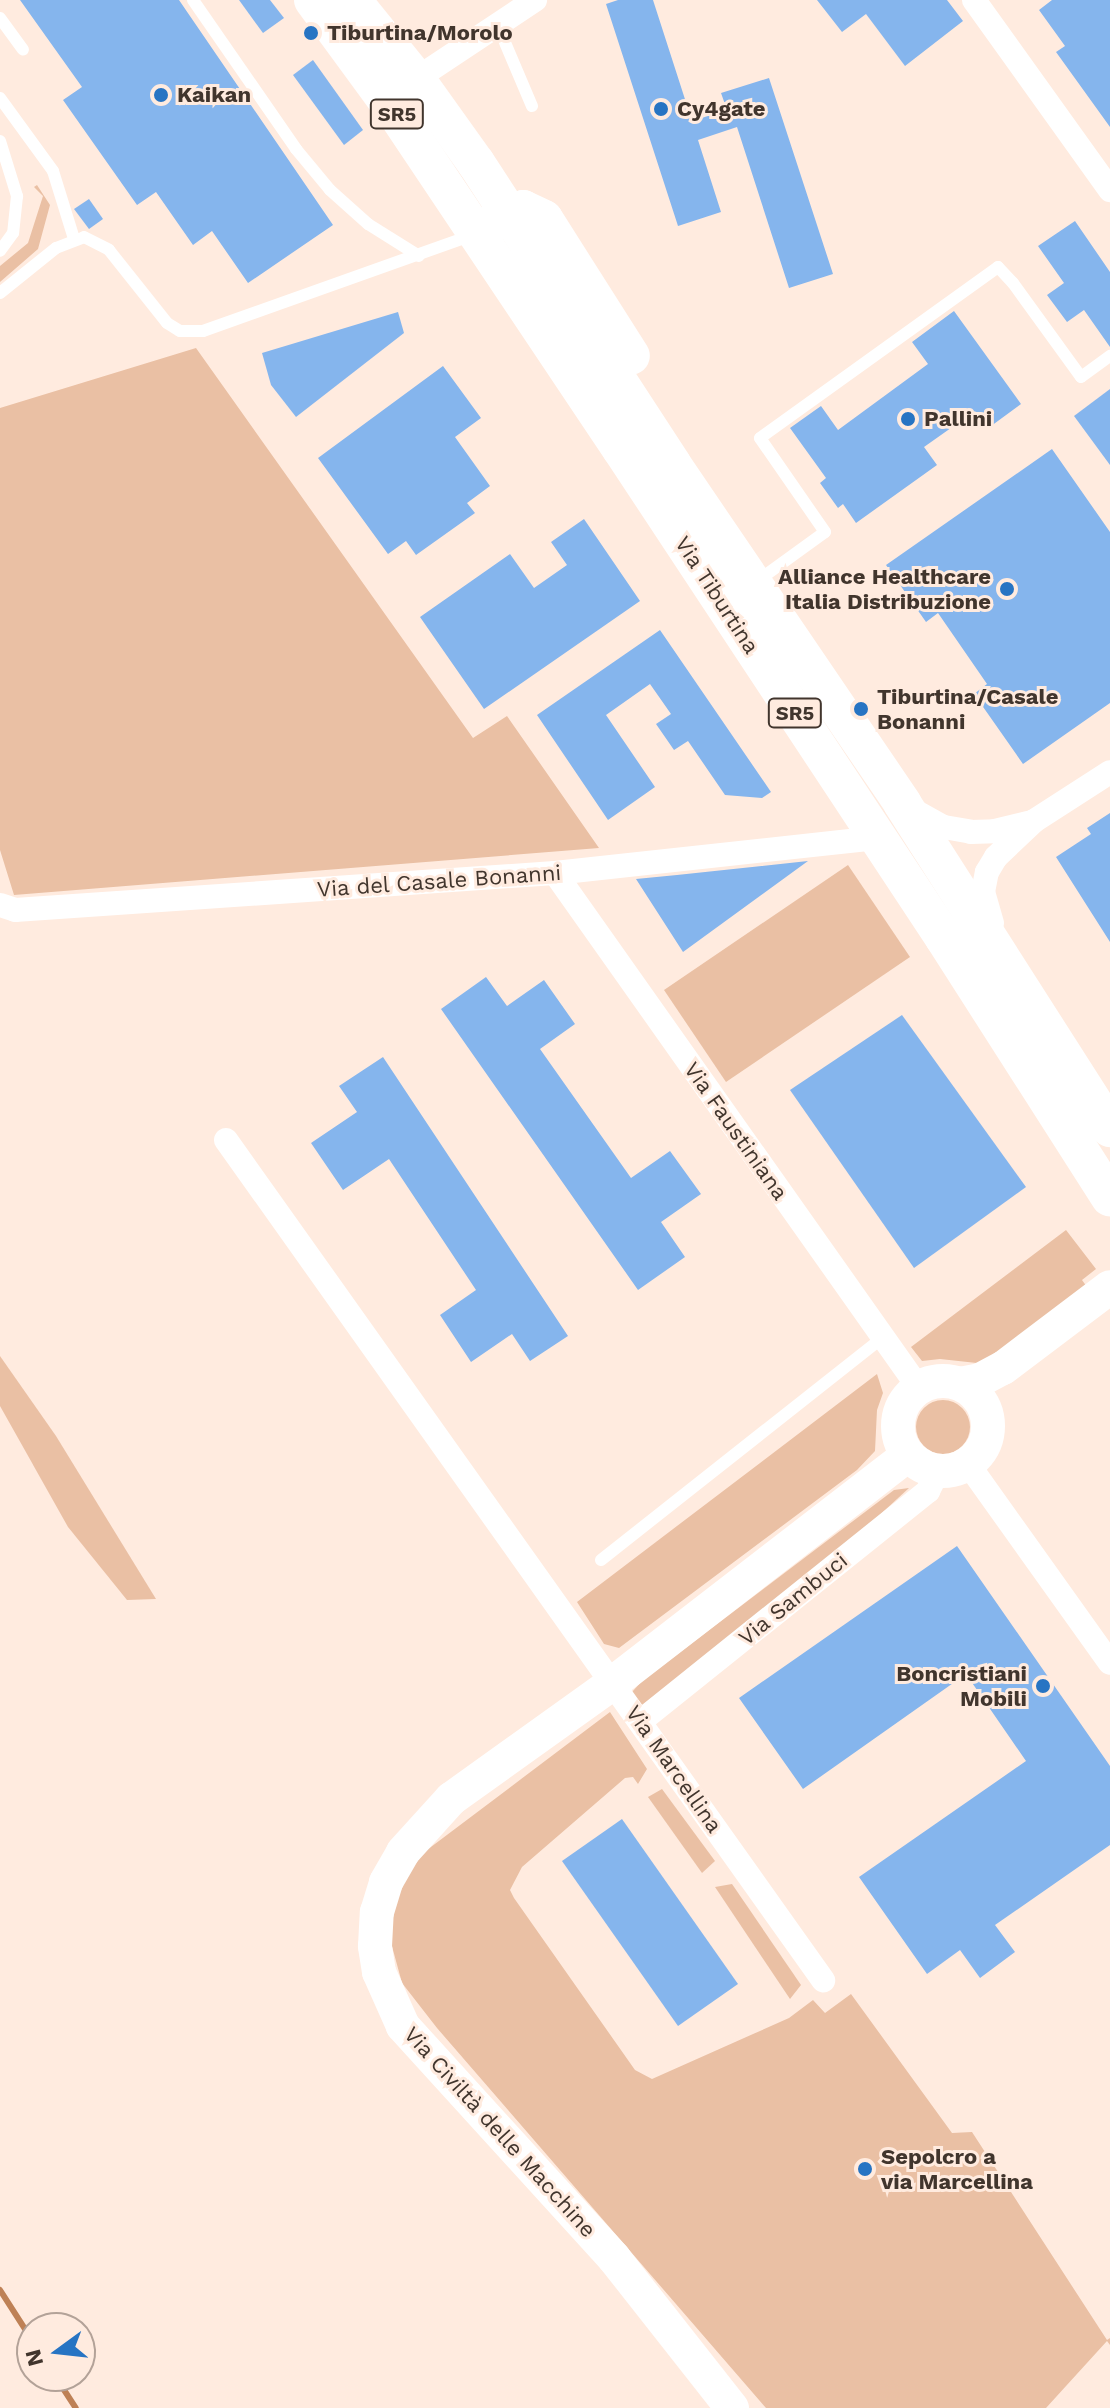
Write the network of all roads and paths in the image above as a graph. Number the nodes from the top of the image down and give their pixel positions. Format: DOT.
graph roads {
  1 [pos="193,0"];
  2 [pos="313,0"];
  3 [pos="352,0"];
  4 [pos="535,0"];
  5 [pos="974,0"];
  6 [pos="0,18"];
  7 [pos="498,26"];
  8 [pos="23,50"];
  9 [pos="416,79"];
  10 [pos="0,98"];
  11 [pos="532,106"];
  12 [pos="0,141"];
  13 [pos="1110,190"];
  14 [pos="508,214"];
  15 [pos="475,233"];
  16 [pos="74,239"];
  17 [pos="0,251"];
  18 [pos="419,256"];
  19 [pos="0,293"];
  20 [pos="1110,356"];
  21 [pos="753,584"];
  22 [pos="1110,772"];
  23 [pos="902,803"];
  24 [pos="1034,821"];
  25 [pos="877,838"];
  26 [pos="555,873"];
  27 [pos="0,905"];
  28 [pos="1024,995"];
  29 [pos="1110,1128"];
  30 [pos="226,1140"];
  31 [pos="1110,1198"];
  32 [pos="1110,1287"];
  33 [pos="1110,1313"];
  34 [pos="882,1338"];
  35 [pos="960,1384"];
  36 [pos="919,1388"];
  37 [pos="989,1423"];
  38 [pos="908,1455"];
  39 [pos="953,1468"];
  40 [pos="601,1560"];
  41 [pos="1110,1663"];
  42 [pos="613,1683"];
  43 [pos="641,1721"];
  44 [pos="823,1980"];
  45 [pos="732,2408"];
  1 -- 18 [label="lane"];
  2 -- 15 [label="main road, Via Tiburtina / SR5"];
  3 -- 9 [label="main road"];
  4 -- 7 [label="street"];
  5 -- 13 [label="street"];
  6 -- 8 [label="lane"];
  7 -- 9 [label="street"];
  7 -- 11 [label="lane"];
  9 -- 14 [label="main road"];
  10 -- 16 [label="lane"];
  12 -- 17 [label="lane"];
  14 -- 15 [label="main road"];
  14 -- 21 [label="main road, Via Tiburtina"];
  15 -- 18 [label="lane"];
  15 -- 25 [label="main road, Via Tiburtina / SR5"];
  16 -- 18 [label="lane"];
  16 -- 19 [label="lane"];
  20 -- 21 [label="lane"];
  21 -- 23 [label="main road, Via Tiburtina"];
  22 -- 24 [label="street"];
  23 -- 24 [label="street"];
  23 -- 28 [label="main road, Via Tiburtina"];
  24 -- 28 [label="street"];
  25 -- 26 [label="street, Via del Casale Bonanni"];
  25 -- 31 [label="main road, Via Tiburtina / SR5"];
  26 -- 27 [label="street, Via del Casale Bonanni"];
  26 -- 34 [label="street, Via Faustiniana"];
  28 -- 29 [label="main road, Via Tiburtina"];
  30 -- 42 [label="street, Via Marcellina"];
  32 -- 35 [label="street"];
  33 -- 37 [label="street"];
  34 -- 36 [label="street, Via Faustiniana"];
  34 -- 40 [label="lane"];
  35 -- 36 [label="street"];
  35 -- 37 [label="street"];
  36 -- 38 [label="street"];
  37 -- 39 [label="street"];
  38 -- 39 [label="street"];
  38 -- 42 [label="street, Via Sambuci"];
  39 -- 41 [label="street"];
  39 -- 43 [label="street, Via Sambuci"];
  42 -- 43 [label="street, Via Marcellina"];
  42 -- 45 [label="street, Via Civiltà delle Macchine"];
  43 -- 44 [label="street, Via Marcellina"];
}
